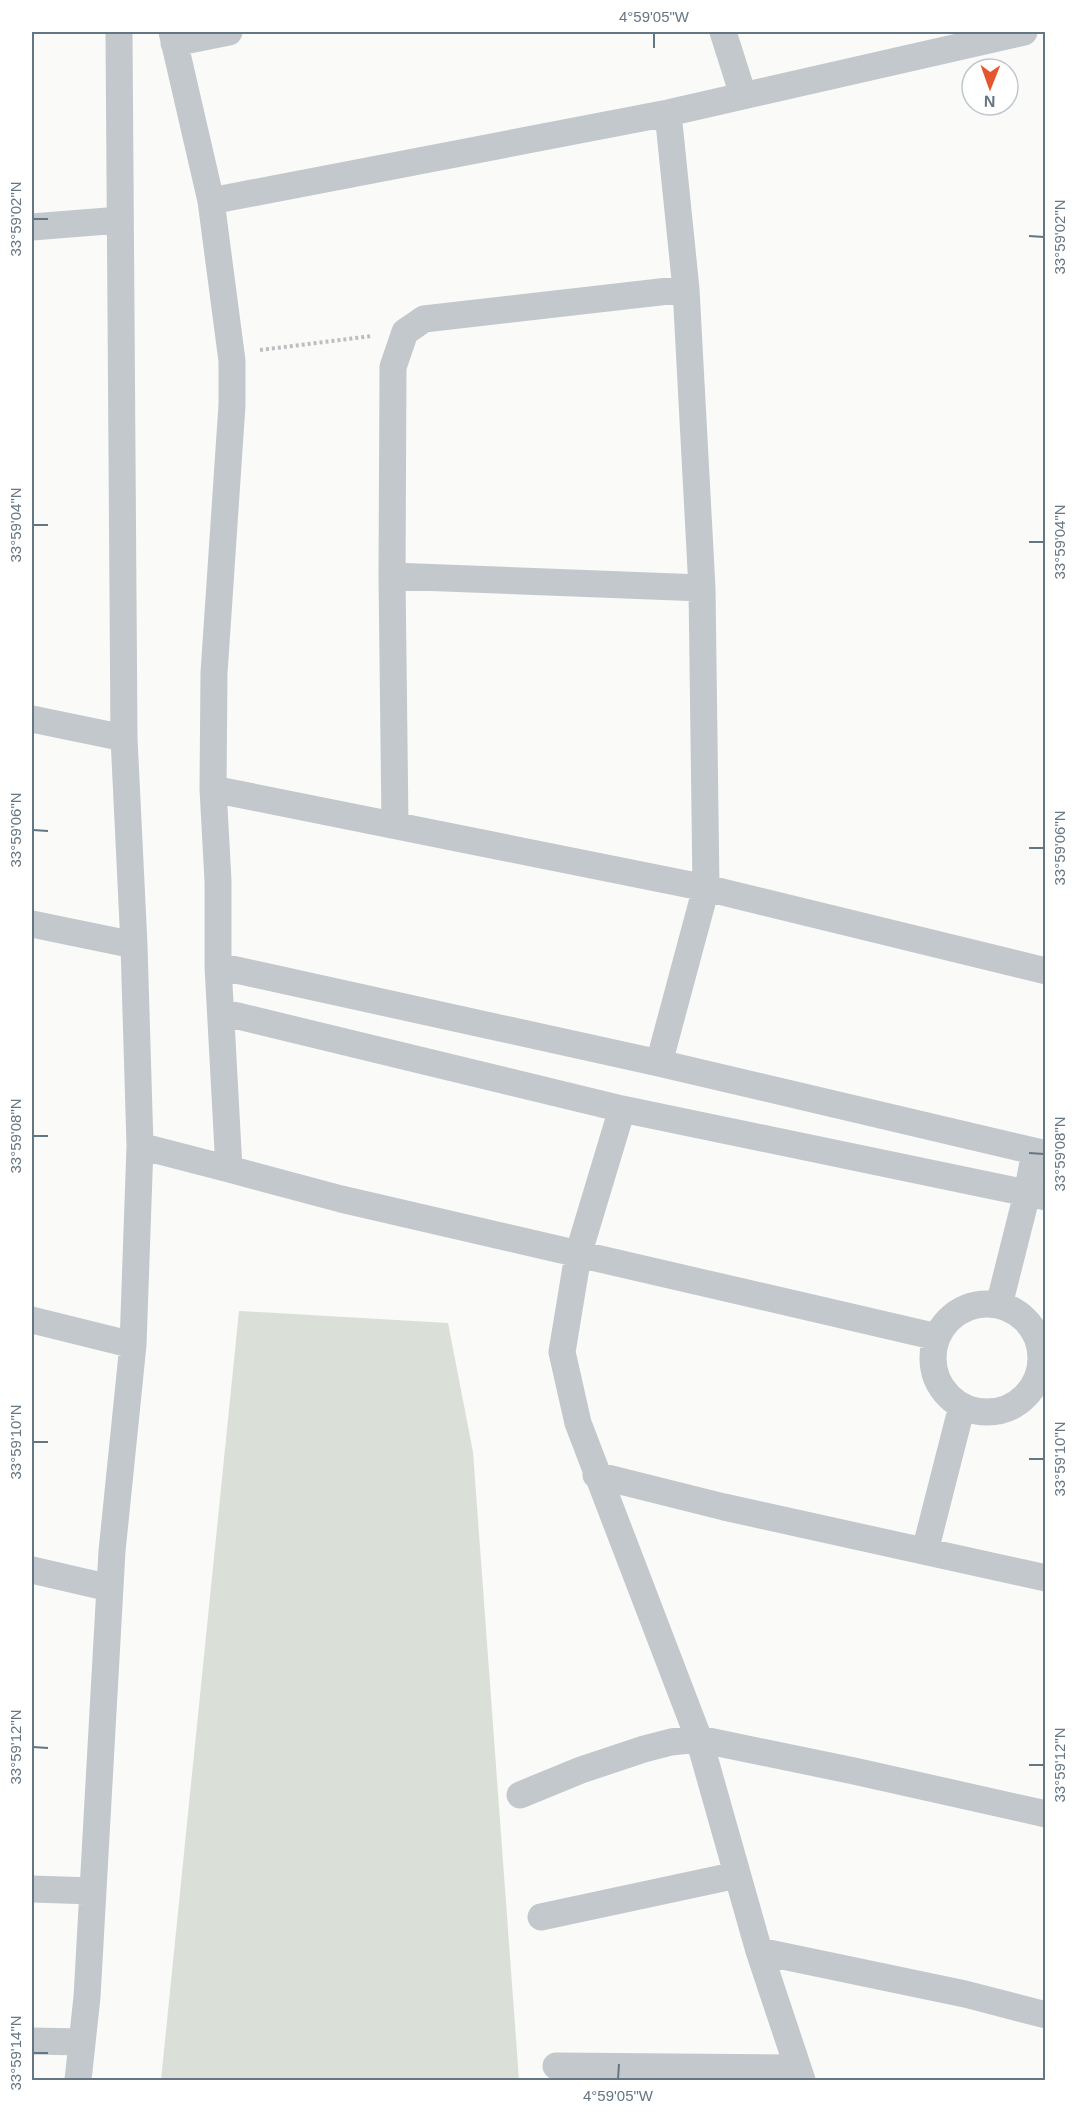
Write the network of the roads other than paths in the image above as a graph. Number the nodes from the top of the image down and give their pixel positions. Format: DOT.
graph roads {
  1 [pos="119,32"];
  2 [pos="229,32"];
  3 [pos="723,32"];
  4 [pos="1024,32"];
  5 [pos="173,37"];
  6 [pos="743,95"];
  7 [pos="668,113"];
  8 [pos="211,201"];
  9 [pos="120,220"];
  10 [pos="32,227"];
  11 [pos="686,289"];
  12 [pos="392,576"];
  13 [pos="702,588"];
  14 [pos="32,719"];
  15 [pos="124,738"];
  16 [pos="213,789"];
  17 [pos="395,825"];
  18 [pos="706,888"];
  19 [pos="32,924"];
  20 [pos="134,945"];
  21 [pos="218,966"];
  22 [pos="1046,971"];
  23 [pos="221,1012"];
  24 [pos="659,1063"];
  25 [pos="622,1109"];
  26 [pos="140,1146"];
  27 [pos="1040,1153"];
  28 [pos="229,1169"];
  29 [pos="1036,1196"];
  30 [pos="578,1255"];
  31 [pos="999,1305"];
  32 [pos="32,1320"];
  33 [pos="937,1337"];
  34 [pos="133,1345"];
  35 [pos="1042,1372"];
  36 [pos="962,1406"];
  37 [pos="596,1474"];
  38 [pos="925,1551"];
  39 [pos="32,1570"];
  40 [pos="1046,1578"];
  41 [pos="110,1588"];
  42 [pos="699,1739"];
  43 [pos="520,1795"];
  44 [pos="1046,1814"];
  45 [pos="737,1875"];
  46 [pos="32,1889"];
  47 [pos="93,1891"];
  48 [pos="541,1917"];
  49 [pos="759,1951"];
  50 [pos="1046,2014"];
  51 [pos="32,2041"];
  52 [pos="82,2042"];
  53 [pos="556,2066"];
  54 [pos="800,2074"];
  55 [pos="78,2080"];
  1 -- 9 [label="street"];
  2 -- 5 [label="street"];
  3 -- 6 [label="street"];
  4 -- 6 [label="street"];
  5 -- 8 [label="street"];
  6 -- 7 [label="street"];
  7 -- 8 [label="street"];
  7 -- 11 [label="street"];
  8 -- 16 [label="street"];
  9 -- 10 [label="street"];
  9 -- 15 [label="street"];
  11 -- 12 [label="street"];
  11 -- 13 [label="street"];
  12 -- 13 [label="street"];
  12 -- 17 [label="street"];
  13 -- 18 [label="street"];
  14 -- 15 [label="street"];
  15 -- 20 [label="street"];
  16 -- 17 [label="street"];
  16 -- 21 [label="street"];
  17 -- 18 [label="street"];
  18 -- 22 [label="street"];
  18 -- 24 [label="street"];
  19 -- 20 [label="street"];
  20 -- 26 [label="street"];
  21 -- 23 [label="street"];
  21 -- 24 [label="street"];
  23 -- 25 [label="street"];
  23 -- 28 [label="street"];
  24 -- 27 [label="street"];
  25 -- 29 [label="street"];
  25 -- 30 [label="street"];
  26 -- 28 [label="street"];
  26 -- 34 [label="street"];
  27 -- 29 [label="street"];
  28 -- 30 [label="street"];
  29 -- 31 [label="street"];
  30 -- 33 [label="street"];
  30 -- 37 [label="street"];
  31 -- 33 [label="street"];
  31 -- 35 [label="street"];
  32 -- 34 [label="street"];
  33 -- 36 [label="street"];
  34 -- 41 [label="street"];
  35 -- 36 [label="street"];
  36 -- 38 [label="street"];
  37 -- 38 [label="street"];
  37 -- 42 [label="street"];
  38 -- 40 [label="street"];
  39 -- 41 [label="street"];
  41 -- 47 [label="street"];
  42 -- 43 [label="street"];
  42 -- 44 [label="street"];
  42 -- 45 [label="street"];
  45 -- 48 [label="street"];
  45 -- 49 [label="street"];
  46 -- 47 [label="street"];
  47 -- 52 [label="street"];
  49 -- 50 [label="street"];
  49 -- 54 [label="street"];
  51 -- 52 [label="street"];
  52 -- 55 [label="street"];
  53 -- 54 [label="street"];
}
